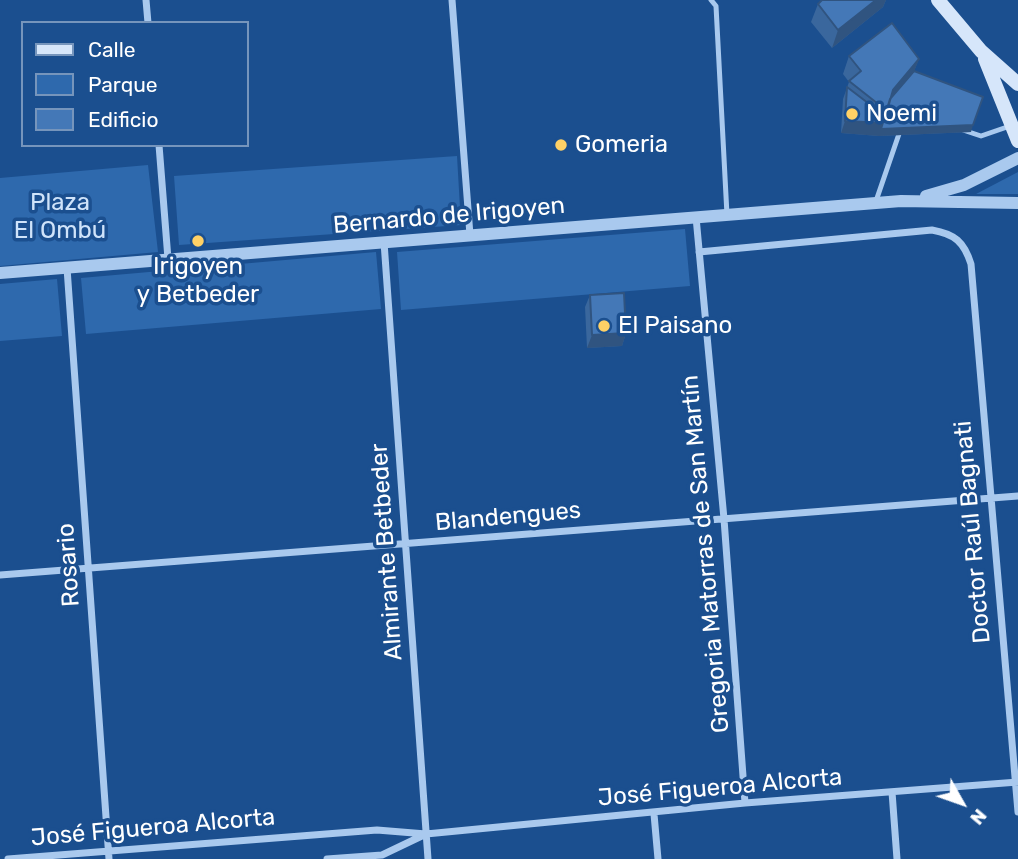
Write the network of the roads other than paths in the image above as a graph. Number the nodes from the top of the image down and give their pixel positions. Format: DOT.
graph roads {
  1 [pos="146,0"];
  2 [pos="452,0"];
  3 [pos="711,0"];
  4 [pos="939,0"];
  5 [pos="148,21"];
  6 [pos="981,51"];
  7 [pos="1018,84"];
  8 [pos="902,125"];
  9 [pos="1013,125"];
  10 [pos="956,128"];
  11 [pos="1018,142"];
  12 [pos="159,147"];
  13 [pos="1018,158"];
  14 [pos="901,201"];
  15 [pos="875,203"];
  16 [pos="1018,203"];
  17 [pos="727,215"];
  18 [pos="696,217"];
  19 [pos="470,235"];
  20 [pos="384,242"];
  21 [pos="699,252"];
  22 [pos="169,259"];
  23 [pos="66,268"];
  24 [pos="0,273"];
  25 [pos="1018,496"];
  26 [pos="990,498"];
  27 [pos="724,519"];
  28 [pos="405,544"];
  29 [pos="88,567"];
  30 [pos="0,575"];
  31 [pos="1016,783"];
  32 [pos="891,792"];
  33 [pos="745,803"];
  34 [pos="1018,812"];
  35 [pos="654,814"];
  36 [pos="426,834"];
  37 [pos="109,855"];
  38 [pos="8,859"];
  39 [pos="327,859"];
  40 [pos="428,859"];
  41 [pos="658,859"];
  42 [pos="897,859"];
  1 -- 5 [label="street"];
  2 -- 19 [label="street"];
  3 -- 17 [label="lane"];
  4 -- 6 [label="main road"];
  6 -- 7 [label="main road"];
  6 -- 9 [label="main road"];
  8 -- 15 [label="lane"];
  9 -- 10 [label="lane"];
  9 -- 11 [label="main road"];
  12 -- 22 [label="street"];
  13 -- 14 [label="street, Bernardo de Irigoyen"];
  14 -- 15 [label="street, Bernardo de Irigoyen"];
  14 -- 16 [label="street, Bernardo de Irigoyen"];
  15 -- 17 [label="street, Bernardo de Irigoyen"];
  17 -- 18 [label="street, Bernardo de Irigoyen"];
  18 -- 19 [label="street, Bernardo de Irigoyen"];
  18 -- 21 [label="street, Gregoria Matorras de San Martín"];
  19 -- 20 [label="street, Bernardo de Irigoyen"];
  20 -- 22 [label="street, Bernardo de Irigoyen"];
  20 -- 28 [label="street, Almirante Betbeder"];
  21 -- 26 [label="street, Doctor Raúl Bagnati"];
  21 -- 27 [label="street, Gregoria Matorras de San Martín"];
  22 -- 23 [label="street, Bernardo de Irigoyen"];
  23 -- 24 [label="street, Bernardo de Irigoyen"];
  23 -- 29 [label="street, Rosario"];
  25 -- 26 [label="street, Blandengues"];
  26 -- 27 [label="street, Blandengues"];
  26 -- 31 [label="street, Doctor Raúl Bagnati"];
  27 -- 28 [label="street, Blandengues"];
  27 -- 33 [label="street, Gregoria Matorras de San Martín"];
  28 -- 29 [label="street, Blandengues"];
  28 -- 36 [label="street, Almirante Betbeder"];
  29 -- 30 [label="street, Blandengues"];
  29 -- 37 [label="street, Rosario"];
  31 -- 32 [label="street, José Figueroa Alcorta"];
  31 -- 34 [label="street, Doctor Raúl Bagnati"];
  32 -- 33 [label="street, José Figueroa Alcorta"];
  32 -- 42 [label="street"];
  33 -- 35 [label="street, José Figueroa Alcorta"];
  35 -- 36 [label="street, José Figueroa Alcorta"];
  35 -- 41 [label="street"];
  36 -- 37 [label="street, José Figueroa Alcorta"];
  36 -- 39 [label="street, José Figueroa Alcorta"];
  36 -- 40 [label="street, Almirante Betbeder"];
  37 -- 38 [label="street, José Figueroa Alcorta"];
}
